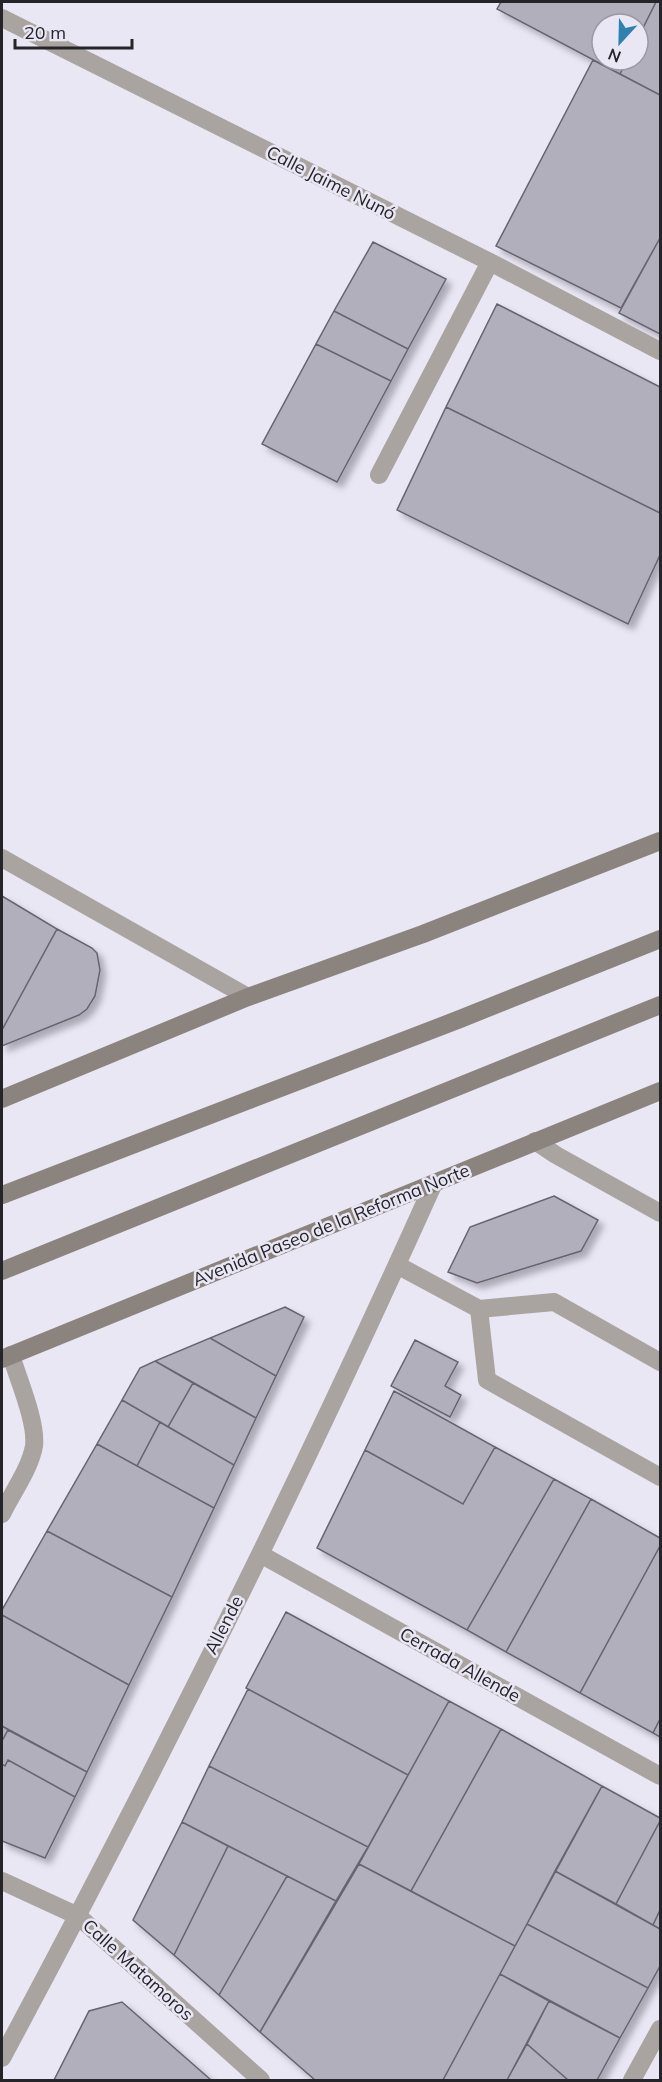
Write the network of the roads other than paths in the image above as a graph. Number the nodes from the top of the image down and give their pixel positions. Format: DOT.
graph roads {
  1 [pos="2,18"];
  2 [pos="490,262"];
  3 [pos="660,351"];
  4 [pos="379,475"];
  5 [pos="660,841"];
  6 [pos="2,858"];
  7 [pos="660,939"];
  8 [pos="248,997"];
  9 [pos="660,1005"];
  10 [pos="660,1091"];
  11 [pos="2,1099"];
  12 [pos="535,1141"];
  13 [pos="433,1185"];
  14 [pos="2,1195"];
  15 [pos="660,1213"];
  16 [pos="397,1265"];
  17 [pos="2,1271"];
  18 [pos="479,1309"];
  19 [pos="6,1357"];
  20 [pos="660,1362"];
  21 [pos="660,1478"];
  22 [pos="2,1514"];
  23 [pos="260,1554"];
  24 [pos="660,1776"];
  25 [pos="2,1881"];
  26 [pos="78,1916"];
  27 [pos="660,2029"];
  28 [pos="2,2058"];
  29 [pos="261,2080"];
  30 [pos="632,2080"];
  1 -- 2 [label="street, Calle Jaime Nunó"];
  2 -- 3 [label="street, Calle Jaime Nunó"];
  2 -- 4 [label="street"];
  5 -- 8 [label="street"];
  6 -- 8 [label="street"];
  7 -- 14 [label="street"];
  8 -- 11 [label="street"];
  9 -- 17 [label="street"];
  10 -- 12 [label="street, Avenida Paseo de la Reforma Norte"];
  12 -- 13 [label="street, Avenida Paseo de la Reforma Norte"];
  12 -- 15 [label="street"];
  13 -- 16 [label="street, Allende"];
  13 -- 19 [label="street, Avenida Paseo de la Reforma Norte"];
  16 -- 18 [label="street"];
  16 -- 23 [label="street, Allende"];
  18 -- 20 [label="street"];
  18 -- 21 [label="street"];
  19 -- 22 [label="street"];
  23 -- 24 [label="street, Cerrada Allende"];
  23 -- 26 [label="street, Allende"];
  25 -- 26 [label="street, Calle Matamoros"];
  26 -- 28 [label="street, Allende"];
  26 -- 29 [label="street, Calle Matamoros"];
  27 -- 30 [label="street"];
}
